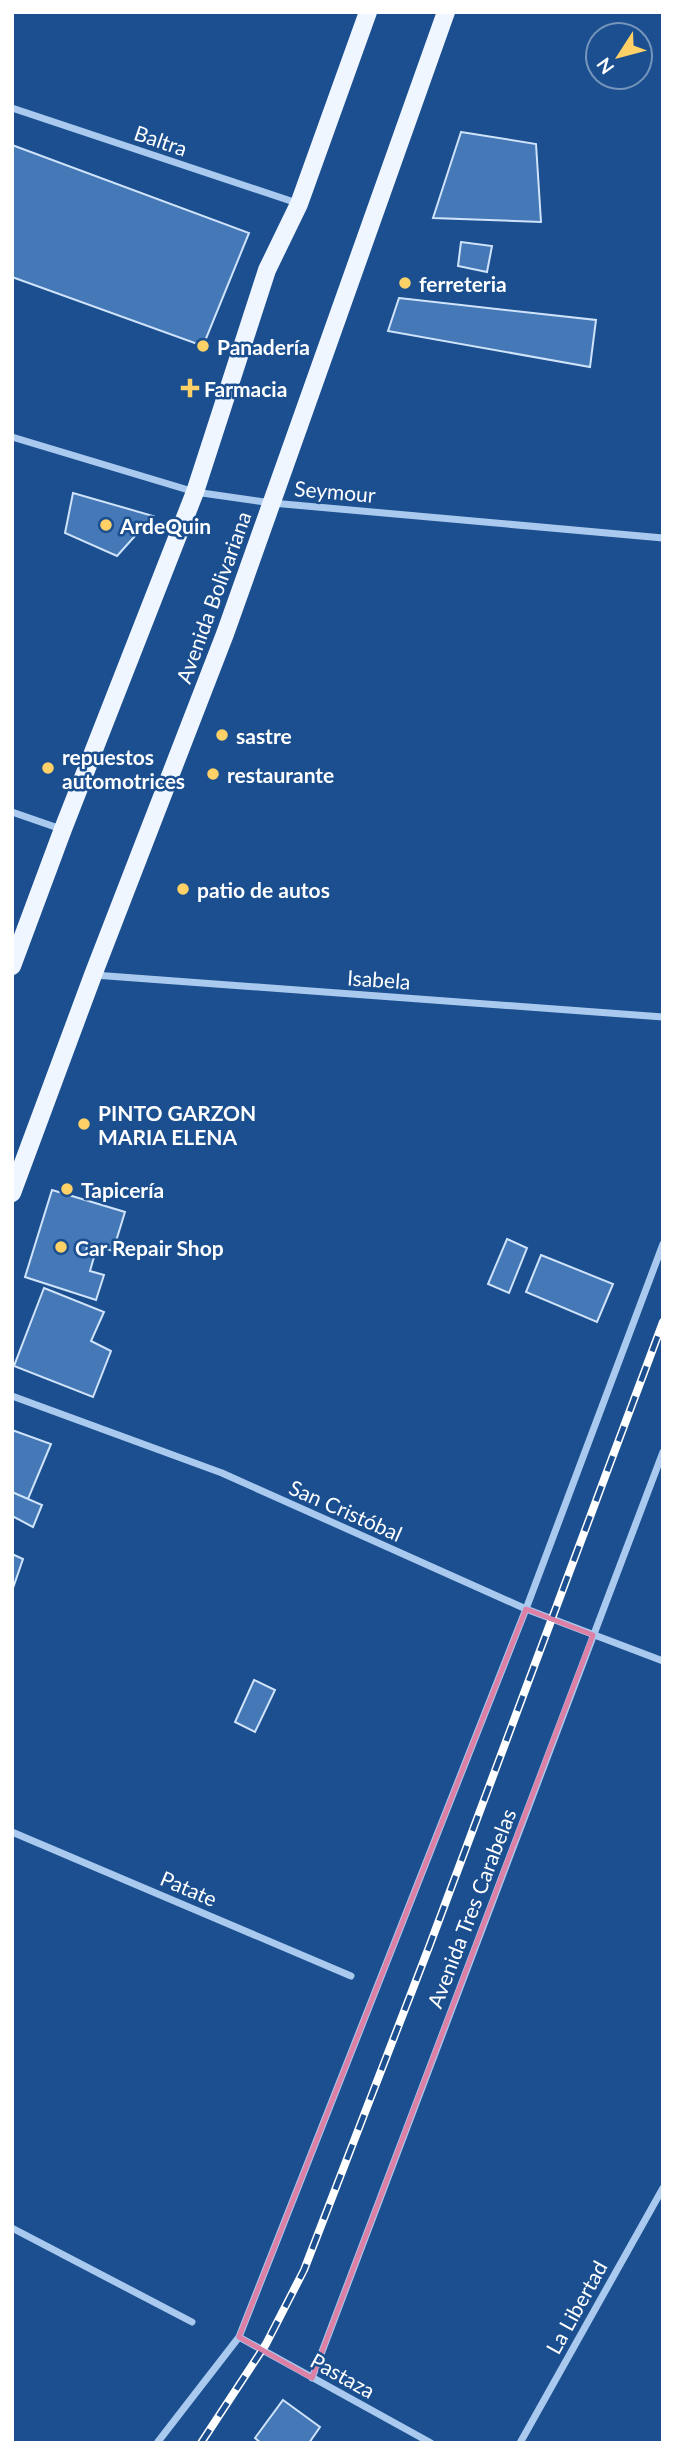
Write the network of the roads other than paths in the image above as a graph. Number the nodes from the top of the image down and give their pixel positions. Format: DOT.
graph roads {
  1 [pos="368,12"];
  2 [pos="446,12"];
  3 [pos="12,108"];
  4 [pos="299,204"];
  5 [pos="12,437"];
  6 [pos="195,492"];
  7 [pos="272,503"];
  8 [pos="663,538"];
  9 [pos="12,813"];
  10 [pos="63,829"];
  11 [pos="12,966"];
  12 [pos="93,975"];
  13 [pos="663,1017"];
  14 [pos="12,1193"];
  15 [pos="663,1244"];
  16 [pos="12,1396"];
  17 [pos="663,1452"];
  18 [pos="526,1609"];
  19 [pos="593,1635"];
  20 [pos="663,1661"];
  21 [pos="12,1832"];
  22 [pos="351,1976"];
  23 [pos="663,2188"];
  24 [pos="12,2228"];
  25 [pos="192,2322"];
  26 [pos="239,2337"];
  27 [pos="312,2378"];
  28 [pos="157,2443"];
  29 [pos="431,2443"];
  30 [pos="520,2443"];
  1 -- 4 [label="main road"];
  2 -- 7 [label="main road, Avenida Bolivariana"];
  3 -- 4 [label="street, Baltra"];
  4 -- 6 [label="main road"];
  5 -- 6 [label="street, Seymour"];
  6 -- 7 [label="street, Seymour"];
  6 -- 10 [label="main road"];
  7 -- 8 [label="street, Seymour"];
  7 -- 12 [label="main road, Avenida Bolivariana"];
  9 -- 10 [label="street"];
  10 -- 11 [label="main road"];
  12 -- 13 [label="street, Isabela"];
  12 -- 14 [label="main road, Avenida Bolivariana"];
  15 -- 18 [label="street"];
  16 -- 18 [label="street, San Cristóbal"];
  17 -- 19 [label="street, Avenida Tres Carabelas"];
  18 -- 19 [label="street, San Cristóbal"];
  18 -- 26 [label="street"];
  19 -- 20 [label="street, San Cristóbal"];
  19 -- 27 [label="street, Avenida Tres Carabelas"];
  21 -- 22 [label="street, Patate"];
  23 -- 30 [label="street, La Libertad"];
  24 -- 25 [label="street"];
  26 -- 27 [label="street, Pastaza"];
  26 -- 28 [label="street"];
  27 -- 29 [label="street, Pastaza"];
}
